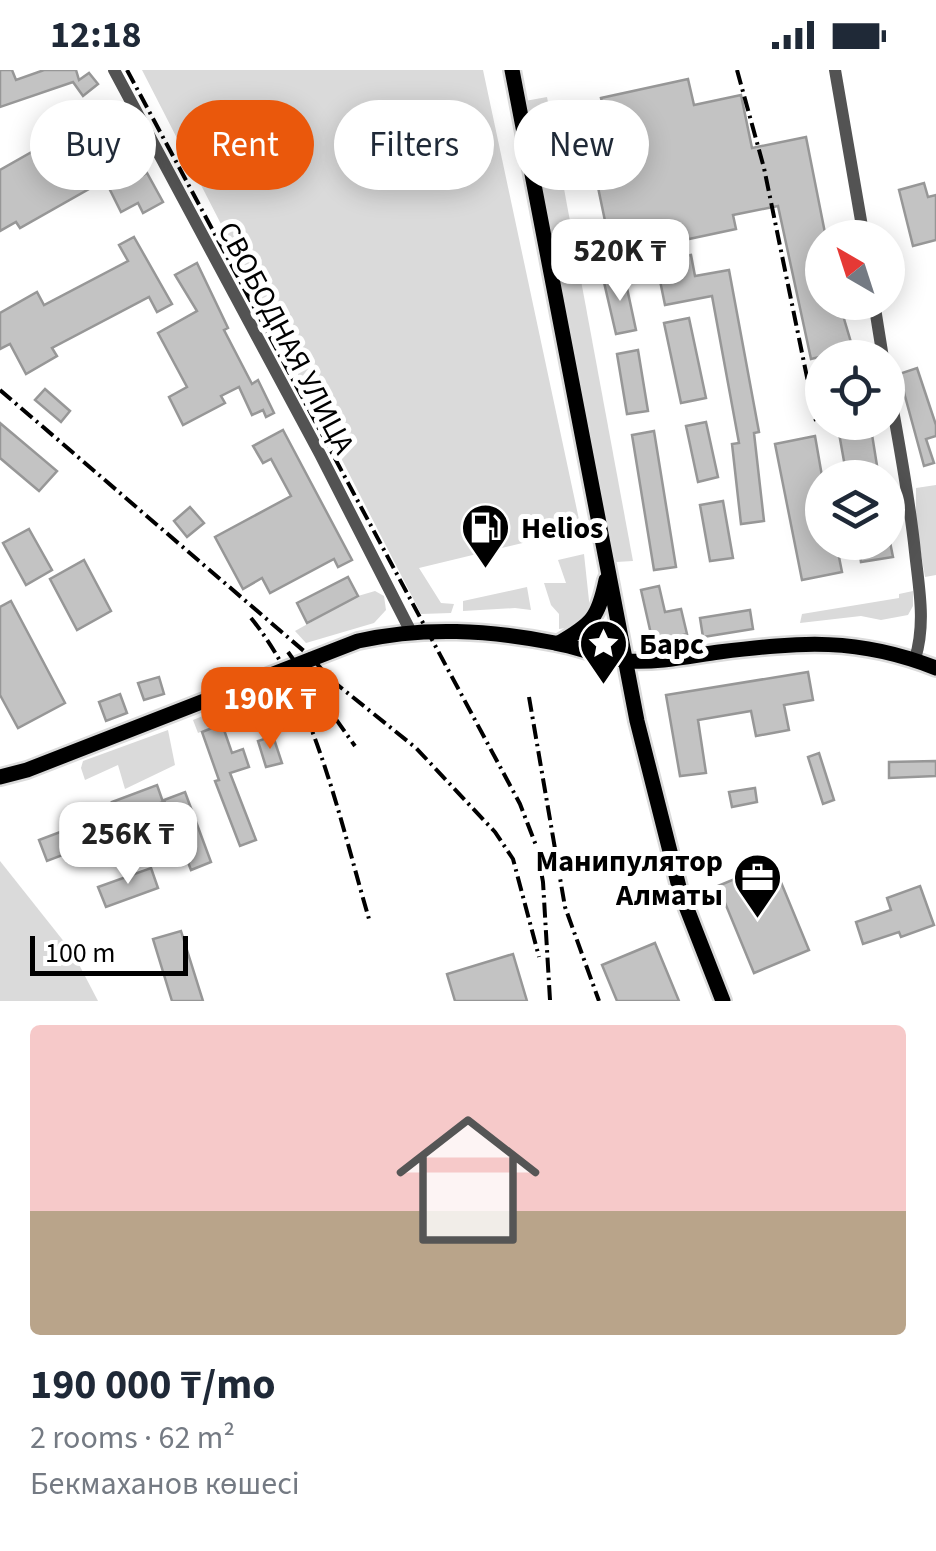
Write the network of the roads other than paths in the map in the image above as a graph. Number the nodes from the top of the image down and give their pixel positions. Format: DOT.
graph roads {
  1 [pos="114,70"];
  2 [pos="512,70"];
  3 [pos="834,70"];
  4 [pos="861,220"];
  5 [pos="899,440"];
  6 [pos="607,576"];
  7 [pos="411,632"];
  8 [pos="559,644"];
  9 [pos="915,660"];
  10 [pos="627,661"];
  11 [pos="936,668"];
  12 [pos="0,777"];
  13 [pos="722,1001"];
  1 -- 7 [label="street, СВОБОДНАЯ УЛИЦА"];
  2 -- 6 [label="main road"];
  3 -- 4 [label="street"];
  5 -- 9 [label="street"];
  6 -- 8 [label="main road"];
  6 -- 10 [label="main road"];
  7 -- 8 [label="main road"];
  7 -- 12 [label="main road"];
  8 -- 10 [label="main road"];
  9 -- 10 [label="main road"];
  9 -- 11 [label="main road"];
  10 -- 13 [label="main road"];
}
